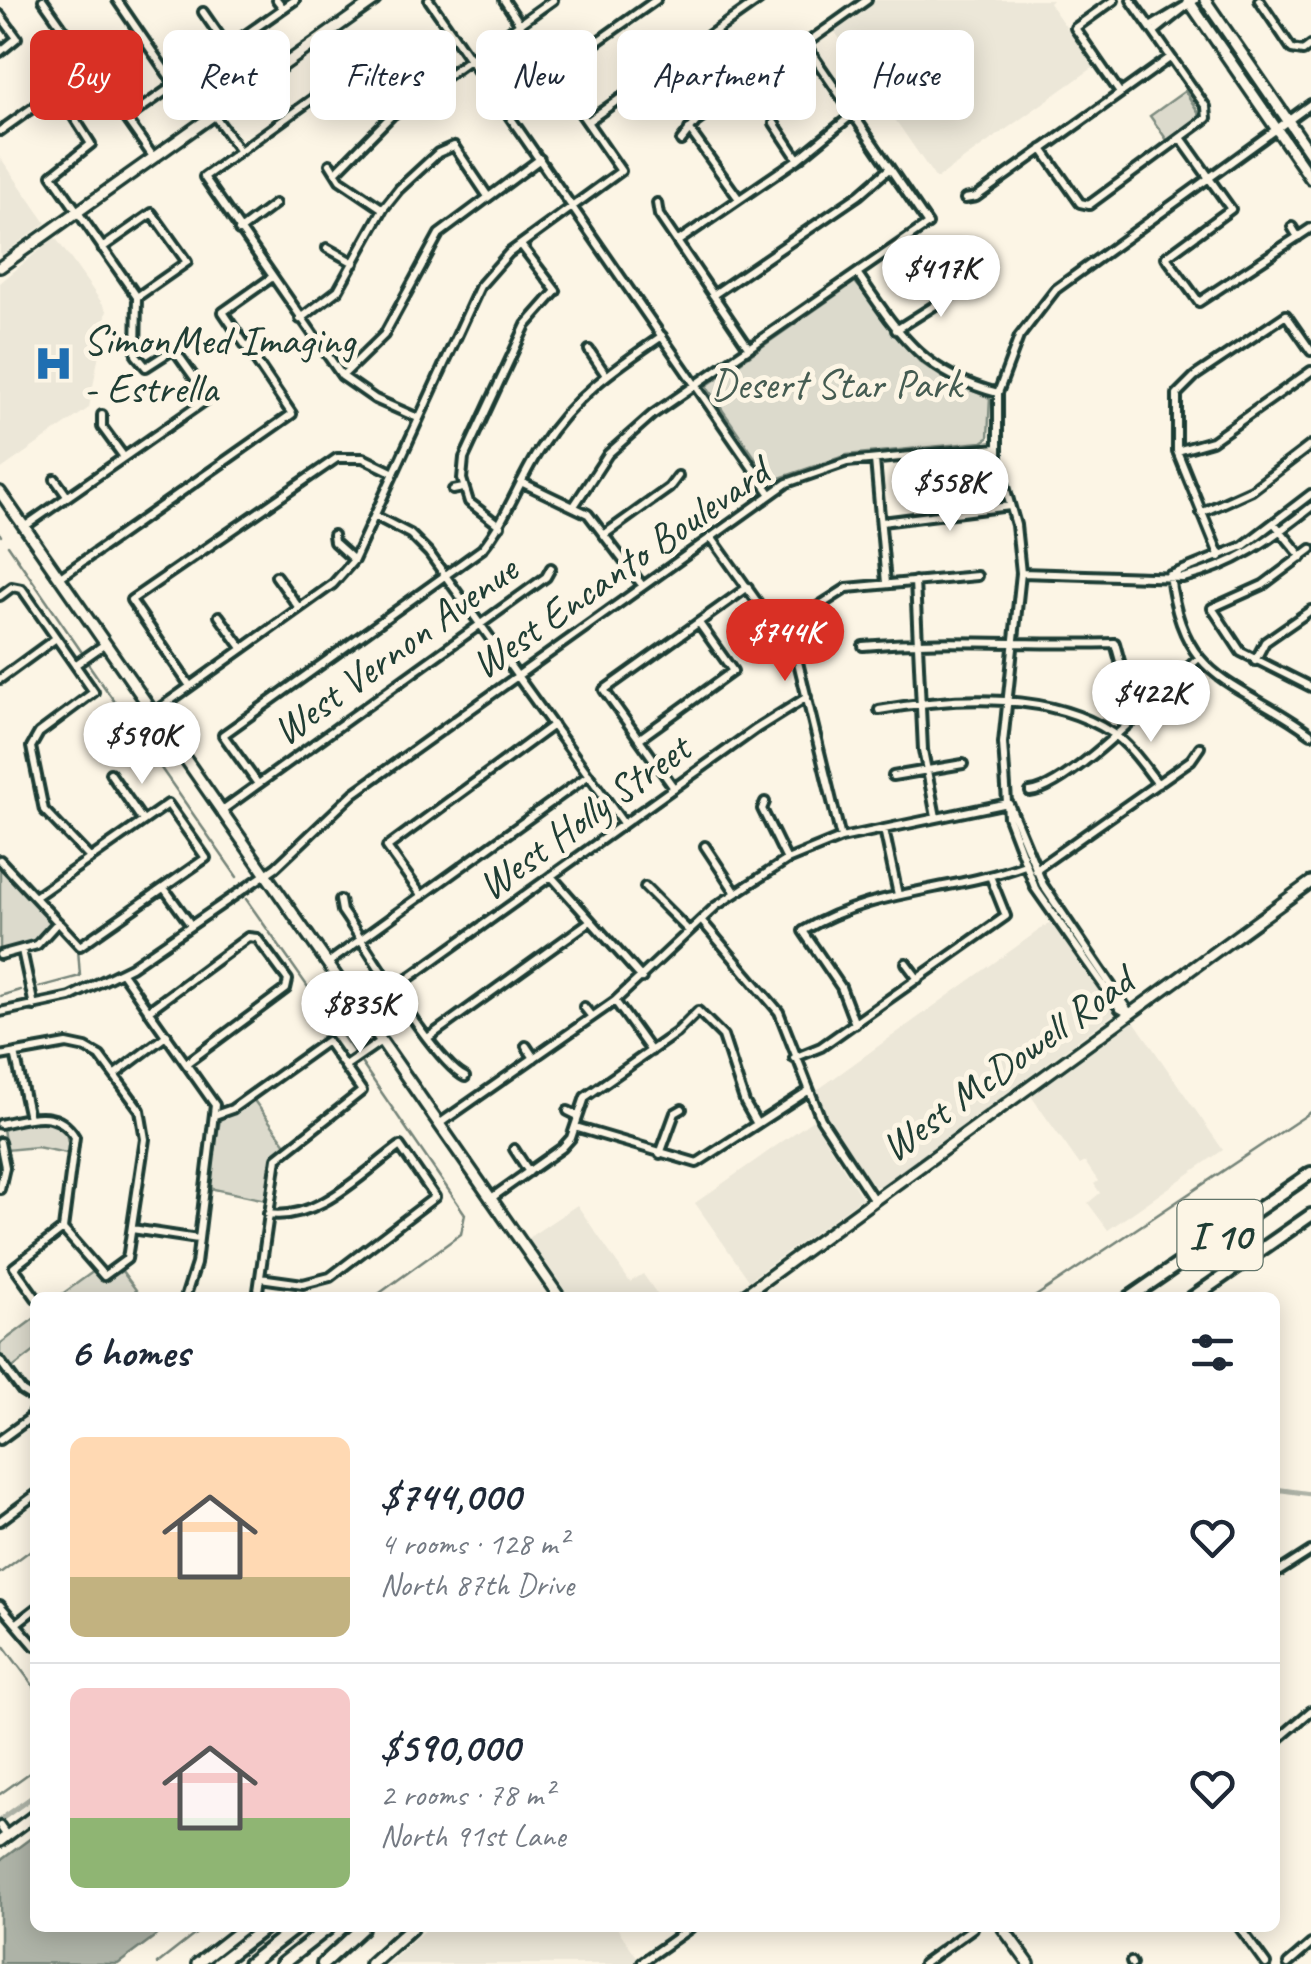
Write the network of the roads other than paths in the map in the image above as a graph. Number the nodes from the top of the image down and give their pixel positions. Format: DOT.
graph roads {
  1 [pos="43,0"];
  2 [pos="118,0"];
  3 [pos="277,0"];
  4 [pos="295,0"];
  5 [pos="376,0"];
  6 [pos="430,0"];
  7 [pos="504,0"];
  8 [pos="553,0"];
  9 [pos="656,0"];
  10 [pos="759,0"];
  11 [pos="867,0"];
  12 [pos="1114,0"];
  13 [pos="1131,0"];
  14 [pos="1205,0"];
  15 [pos="1259,0"];
  16 [pos="1191,1"];
  17 [pos="283,8"];
  18 [pos="203,12"];
  19 [pos="0,15"];
  20 [pos="520,24"];
  21 [pos="1152,29"];
  22 [pos="64,30"];
  23 [pos="216,30"];
  24 [pos="253,30"];
  25 [pos="334,30"];
  26 [pos="716,30"];
  27 [pos="816,36"];
  28 [pos="1311,46"];
  29 [pos="0,52"];
  30 [pos="1171,57"];
  31 [pos="471,59"];
  32 [pos="816,61"];
  33 [pos="163,67"];
  34 [pos="456,69"];
  35 [pos="836,90"];
  36 [pos="1120,93"];
  37 [pos="310,100"];
  38 [pos="617,101"];
  39 [pos="1311,104"];
  40 [pos="127,120"];
  41 [pos="207,120"];
  42 [pos="218,120"];
  43 [pos="387,120"];
  44 [pos="700,120"];
  45 [pos="846,120"];
  46 [pos="857,120"];
  47 [pos="1288,121"];
  48 [pos="587,122"];
  49 [pos="774,123"];
  50 [pos="689,128"];
  51 [pos="1277,129"];
  52 [pos="0,131"];
  53 [pos="1181,138"];
  54 [pos="681,141"];
  55 [pos="1042,149"];
  56 [pos="240,150"];
  57 [pos="1311,154"];
  58 [pos="154,158"];
  59 [pos="540,159"];
  60 [pos="798,159"];
  61 [pos="330,164"];
  62 [pos="890,168"];
  63 [pos="336,172"];
  64 [pos="1209,178"];
  65 [pos="1311,179"];
  66 [pos="488,196"];
  67 [pos="739,199"];
  68 [pos="965,199"];
  69 [pos="657,203"];
  70 [pos="275,204"];
  71 [pos="382,209"];
  72 [pos="574,209"];
  73 [pos="77,213"];
  74 [pos="1292,227"];
  75 [pos="1311,228"];
  76 [pos="239,230"];
  77 [pos="1298,236"];
  78 [pos="677,242"];
  79 [pos="521,245"];
  80 [pos="102,248"];
  81 [pos="327,248"];
  82 [pos="354,263"];
  83 [pos="0,267"];
  84 [pos="857,273"];
  85 [pos="270,278"];
  86 [pos="967,284"];
  87 [pos="713,295"];
  88 [pos="137,298"];
  89 [pos="300,319"];
  90 [pos="896,330"];
  91 [pos="662,336"];
  92 [pos="748,348"];
  93 [pos="589,350"];
  94 [pos="1311,351"];
  95 [pos="1311,370"];
  96 [pos="606,375"];
  97 [pos="342,376"];
  98 [pos="696,385"];
  99 [pos="998,393"];
  100 [pos="102,416"];
  101 [pos="418,418"];
  102 [pos="1311,445"];
  103 [pos="996,448"];
  104 [pos="1176,452"];
  105 [pos="124,457"];
  106 [pos="875,460"];
  107 [pos="394,473"];
  108 [pos="678,476"];
  109 [pos="55,479"];
  110 [pos="521,482"];
  111 [pos="463,488"];
  112 [pos="453,490"];
  113 [pos="0,492"];
  114 [pos="770,492"];
  115 [pos="1311,494"];
  116 [pos="68,496"];
  117 [pos="574,506"];
  118 [pos="1010,506"];
  119 [pos="1311,507"];
  120 [pos="1201,512"];
  121 [pos="375,516"];
  122 [pos="882,522"];
  123 [pos="1274,523"];
  124 [pos="500,526"];
  125 [pos="24,527"];
  126 [pos="1280,531"];
  127 [pos="605,534"];
  128 [pos="332,535"];
  129 [pos="711,536"];
  130 [pos="1311,549"];
  131 [pos="1220,557"];
  132 [pos="1302,557"];
  133 [pos="354,560"];
  134 [pos="551,568"];
  135 [pos="1021,573"];
  136 [pos="446,575"];
  137 [pos="276,576"];
  138 [pos="978,576"];
  139 [pos="1170,576"];
  140 [pos="59,578"];
  141 [pos="915,581"];
  142 [pos="886,583"];
  143 [pos="642,585"];
  144 [pos="748,587"];
  145 [pos="0,596"];
  146 [pos="299,608"];
  147 [pos="1311,610"];
  148 [pos="220,616"];
  149 [pos="699,622"];
  150 [pos="481,624"];
  151 [pos="780,632"];
  152 [pos="56,638"];
  153 [pos="105,644"];
  154 [pos="917,644"];
  155 [pos="1013,644"];
  156 [pos="863,646"];
  157 [pos="242,648"];
  158 [pos="1198,658"];
  159 [pos="1255,661"];
  160 [pos="75,665"];
  161 [pos="518,676"];
  162 [pos="0,678"];
  163 [pos="190,686"];
  164 [pos="1311,687"];
  165 [pos="807,697"];
  166 [pos="922,704"];
  167 [pos="1006,704"];
  168 [pos="1142,708"];
  169 [pos="879,710"];
  170 [pos="153,713"];
  171 [pos="553,725"];
  172 [pos="1113,734"];
  173 [pos="1311,734"];
  174 [pos="639,739"];
  175 [pos="1200,748"];
  176 [pos="963,764"];
  177 [pos="927,770"];
  178 [pos="110,773"];
  179 [pos="589,775"];
  180 [pos="893,776"];
  181 [pos="258,784"];
  182 [pos="1158,784"];
  183 [pos="674,788"];
  184 [pos="1030,792"];
  185 [pos="765,802"];
  186 [pos="1008,803"];
  187 [pos="221,810"];
  188 [pos="936,818"];
  189 [pos="144,821"];
  190 [pos="623,824"];
  191 [pos="884,828"];
  192 [pos="841,838"];
  193 [pos="705,846"];
  194 [pos="90,858"];
  195 [pos="0,860"];
  196 [pos="787,860"];
  197 [pos="1024,864"];
  198 [pos="1035,870"];
  199 [pos="265,875"];
  200 [pos="551,876"];
  201 [pos="990,876"];
  202 [pos="1311,882"];
  203 [pos="646,887"];
  204 [pos="164,888"];
  205 [pos="736,892"];
  206 [pos="1044,894"];
  207 [pos="898,895"];
  208 [pos="35,896"];
  209 [pos="422,896"];
  210 [pos="340,900"];
  211 [pos="701,920"];
  212 [pos="58,922"];
  213 [pos="589,922"];
  214 [pos="191,925"];
  215 [pos="688,931"];
  216 [pos="362,939"];
  217 [pos="22,950"];
  218 [pos="0,955"];
  219 [pos="906,963"];
  220 [pos="327,964"];
  221 [pos="122,973"];
  222 [pos="642,978"];
  223 [pos="918,979"];
  224 [pos="395,988"];
  225 [pos="615,1001"];
  226 [pos="34,1006"];
  227 [pos="584,1007"];
  228 [pos="148,1011"];
  229 [pos="0,1012"];
  230 [pos="1129,1014"];
  231 [pos="592,1018"];
  232 [pos="855,1024"];
  233 [pos="166,1035"];
  234 [pos="428,1037"];
  235 [pos="381,1041"];
  236 [pos="526,1046"];
  237 [pos="15,1052"];
  238 [pos="651,1052"];
  239 [pos="0,1056"];
  240 [pos="534,1058"];
  241 [pos="794,1058"];
  242 [pos="188,1062"];
  243 [pos="345,1066"];
  244 [pos="114,1074"];
  245 [pos="464,1077"];
  246 [pos="808,1091"];
  247 [pos="682,1109"];
  248 [pos="568,1112"];
  249 [pos="216,1114"];
  250 [pos="578,1116"];
  251 [pos="29,1118"];
  252 [pos="0,1124"];
  253 [pos="439,1124"];
  254 [pos="758,1124"];
  255 [pos="575,1127"];
  256 [pos="0,1142"];
  257 [pos="514,1149"];
  258 [pos="660,1154"];
  259 [pos="529,1172"];
  260 [pos="1311,1173"];
  261 [pos="0,1189"];
  262 [pos="490,1198"];
  263 [pos="874,1200"];
  264 [pos="268,1214"];
  265 [pos="1311,1215"];
  266 [pos="62,1228"];
  267 [pos="132,1229"];
  268 [pos="198,1239"];
  269 [pos="260,1278"];
  270 [pos="32,1292"];
  271 [pos="186,1292"];
  272 [pos="258,1292"];
  273 [pos="556,1292"];
  274 [pos="748,1292"];
  275 [pos="1137,1292"];
  276 [pos="1201,1292"];
  277 [pos="0,1361"];
  278 [pos="30,1395"];
  279 [pos="30,1413"];
  280 [pos="0,1440"];
  281 [pos="30,1499"];
  282 [pos="0,1521"];
  283 [pos="1311,1552"];
  284 [pos="1280,1570"];
  285 [pos="0,1605"];
  286 [pos="30,1612"];
  287 [pos="16,1622"];
  288 [pos="30,1640"];
  289 [pos="1310,1715"];
  290 [pos="1280,1738"];
  291 [pos="30,1819"];
  292 [pos="0,1826"];
  293 [pos="4,1838"];
  294 [pos="238,1932"];
  295 [pos="259,1932"];
  296 [pos="289,1932"];
  297 [pos="323,1932"];
  298 [pos="358,1932"];
  299 [pos="407,1932"];
  300 [pos="684,1932"];
  301 [pos="967,1932"];
  302 [pos="1006,1932"];
  303 [pos="1243,1932"];
  304 [pos="1311,1944"];
  305 [pos="642,1962"];
  306 [pos="197,1964"];
  307 [pos="217,1964"];
  308 [pos="248,1964"];
  309 [pos="282,1964"];
  310 [pos="323,1964"];
  311 [pos="371,1964"];
  312 [pos="923,1964"];
  313 [pos="1029,1964"];
  314 [pos="1266,1964"];
  315 [pos="1288,1964"];
  1 -- 22 [label="street"];
  2 -- 33 [label="street"];
  3 -- 17 [label="street"];
  4 -- 17 [label="street"];
  5 -- 25 [label="main road"];
  6 -- 31 [label="street"];
  7 -- 20 [label="street"];
  8 -- 20 [label="street"];
  9 -- 48 [label="street"];
  10 -- 26 [label="street"];
  11 -- 27 [label="street"];
  12 -- 36 [label="street"];
  13 -- 21 [label="street"];
  14 -- 47 [label="main road"];
  15 -- 28 [label="street"];
  16 -- 21 [label="street"];
  16 -- 51 [label="main road"];
  17 -- 24 [label="street"];
  18 -- 23 [label="street"];
  19 -- 29 [label="street"];
  20 -- 31 [label="street"];
  21 -- 30 [label="street"];
  30 -- 36 [label="street"];
  30 -- 53 [label="street"];
  31 -- 34 [label="street"];
  31 -- 59 [label="street"];
  32 -- 35 [label="street"];
  36 -- 55 [label="street"];
  37 -- 56 [label="street"];
  38 -- 48 [label="street"];
  39 -- 47 [label="street"];
  40 -- 58 [label="street"];
  41 -- 58 [label="main road"];
  42 -- 56 [label="street"];
  43 -- 63 [label="street"];
  44 -- 50 [label="street"];
  45 -- 60 [label="street"];
  46 -- 62 [label="street"];
  47 -- 51 [label="street"];
  47 -- 57 [label="main road"];
  48 -- 72 [label="street"];
  49 -- 60 [label="street"];
  50 -- 54 [label="street"];
  50 -- 67 [label="street"];
  51 -- 64 [label="street"];
  51 -- 65 [label="main road"];
  52 -- 73 [label="street"];
  53 -- 55 [label="street"];
  53 -- 64 [label="street"];
  55 -- 68 [label="street"];
  56 -- 76 [label="street"];
  58 -- 73 [label="main road"];
  59 -- 66 [label="street"];
  59 -- 72 [label="street"];
  60 -- 67 [label="street"];
  61 -- 63 [label="street"];
  62 -- 84 [label="street"];
  62 -- 87 [label="street"];
  63 -- 71 [label="street"];
  64 -- 77 [label="street"];
  64 -- 99 [label="street"];
  66 -- 71 [label="street"];
  66 -- 97 [label="street"];
  67 -- 78 [label="street"];
  69 -- 78 [label="street"];
  70 -- 76 [label="street"];
  71 -- 82 [label="street"];
  72 -- 79 [label="street"];
  72 -- 91 [label="street"];
  73 -- 80 [label="street"];
  73 -- 83 [label="main road"];
  74 -- 77 [label="street"];
  75 -- 77 [label="street"];
  76 -- 85 [label="street"];
  78 -- 87 [label="street"];
  79 -- 101 [label="street"];
  79 -- 111 [label="street"];
  80 -- 88 [label="street"];
  80 -- 88 [label="street"];
  81 -- 82 [label="street"];
  82 -- 89 [label="street"];
  84 -- 90 [label="street"];
  84 -- 92 [label="street"];
  85 -- 89 [label="street"];
  85 -- 140 [label="street"];
  86 -- 90 [label="street"];
  87 -- 92 [label="street"];
  88 -- 105 [label="street"];
  89 -- 97 [label="street"];
  90 -- 99 [label="street"];
  91 -- 96 [label="street"];
  91 -- 98 [label="street"];
  92 -- 98 [label="street"];
  93 -- 96 [label="street"];
  94 -- 104 [label="street"];
  95 -- 104 [label="street"];
  96 -- 110 [label="street"];
  97 -- 101 [label="street"];
  98 -- 114 [label="street"];
  98 -- 117 [label="street"];
  99 -- 103 [label="street"];
  100 -- 105 [label="street"];
  101 -- 107 [label="street"];
  102 -- 120 [label="street"];
  103 -- 106 [label="street, West Encanto Boulevard"];
  103 -- 118 [label="street"];
  104 -- 120 [label="street"];
  105 -- 116 [label="street"];
  106 -- 114 [label="street, West Encanto Boulevard"];
  106 -- 122 [label="street"];
  107 -- 121 [label="street"];
  107 -- 163 [label="street"];
  108 -- 127 [label="street"];
  109 -- 116 [label="street"];
  110 -- 117 [label="street"];
  110 -- 124 [label="street"];
  111 -- 112 [label="street"];
  111 -- 124 [label="street"];
  113 -- 125 [label="main road"];
  114 -- 129 [label="street, West Encanto Boulevard"];
  115 -- 123 [label="street"];
  116 -- 125 [label="street"];
  117 -- 127 [label="street"];
  118 -- 122 [label="street"];
  118 -- 135 [label="street"];
  119 -- 126 [label="street"];
  120 -- 131 [label="street"];
  121 -- 133 [label="street"];
  121 -- 136 [label="street"];
  122 -- 142 [label="street"];
  123 -- 126 [label="street"];
  123 -- 131 [label="street"];
  124 -- 136 [label="street"];
  125 -- 140 [label="main road"];
  126 -- 132 [label="street"];
  126 -- 139 [label="street"];
  127 -- 143 [label="street"];
  128 -- 133 [label="street"];
  129 -- 143 [label="street, West Encanto Boulevard"];
  129 -- 144 [label="street"];
  130 -- 132 [label="street"];
  131 -- 139 [label="street"];
  132 -- 159 [label="street"];
  133 -- 146 [label="street"];
  134 -- 150 [label="street, West Vernon Avenue"];
  135 -- 139 [label="street"];
  135 -- 155 [label="street"];
  136 -- 150 [label="street"];
  136 -- 181 [label="street"];
  137 -- 146 [label="street"];
  138 -- 141 [label="street"];
  139 -- 158 [label="street"];
  140 -- 153 [label="main road"];
  141 -- 142 [label="street"];
  141 -- 154 [label="street"];
  142 -- 151 [label="street"];
  143 -- 161 [label="street, West Encanto Boulevard"];
  144 -- 149 [label="street"];
  144 -- 151 [label="street"];
  145 -- 152 [label="street"];
  146 -- 157 [label="street"];
  147 -- 159 [label="street"];
  148 -- 157 [label="street"];
  149 -- 174 [label="street"];
  149 -- 174 [label="street"];
  150 -- 161 [label="street"];
  150 -- 181 [label="street, West Vernon Avenue"];
  151 -- 165 [label="street"];
  152 -- 160 [label="street"];
  152 -- 162 [label="street"];
  153 -- 160 [label="street"];
  153 -- 170 [label="main road"];
  154 -- 155 [label="street"];
  154 -- 156 [label="street"];
  154 -- 166 [label="street"];
  155 -- 167 [label="street"];
  155 -- 168 [label="street"];
  157 -- 163 [label="street"];
  158 -- 168 [label="street"];
  158 -- 173 [label="street"];
  159 -- 164 [label="street"];
  160 -- 194 [label="street"];
  161 -- 171 [label="street"];
  161 -- 199 [label="street, West Encanto Boulevard"];
  163 -- 170 [label="street"];
  165 -- 183 [label="street, West Holly Street"];
  165 -- 192 [label="street"];
  166 -- 167 [label="street"];
  166 -- 169 [label="street"];
  166 -- 177 [label="street"];
  167 -- 172 [label="street"];
  167 -- 186 [label="street"];
  168 -- 172 [label="street"];
  170 -- 187 [label="main road"];
  171 -- 179 [label="street"];
  171 -- 209 [label="street"];
  172 -- 182 [label="street"];
  172 -- 184 [label="street"];
  174 -- 183 [label="street"];
  175 -- 182 [label="street"];
  176 -- 177 [label="street"];
  177 -- 180 [label="street"];
  177 -- 188 [label="street"];
  178 -- 189 [label="street"];
  179 -- 190 [label="street"];
  179 -- 209 [label="street"];
  181 -- 187 [label="street, West Vernon Avenue"];
  182 -- 198 [label="street"];
  183 -- 190 [label="street, West Holly Street"];
  185 -- 196 [label="street"];
  186 -- 188 [label="street"];
  186 -- 197 [label="street"];
  186 -- 198 [label="street"];
  187 -- 199 [label="main road"];
  188 -- 191 [label="street"];
  189 -- 194 [label="street"];
  189 -- 204 [label="street"];
  190 -- 200 [label="street, West Holly Street"];
  191 -- 192 [label="street"];
  191 -- 207 [label="street"];
  192 -- 196 [label="street"];
  193 -- 205 [label="street"];
  194 -- 208 [label="street"];
  195 -- 208 [label="street"];
  196 -- 205 [label="street"];
  197 -- 201 [label="street"];
  197 -- 206 [label="street"];
  198 -- 206 [label="street"];
  199 -- 214 [label="street, West Encanto Boulevard"];
  199 -- 220 [label="main road"];
  200 -- 213 [label="street"];
  200 -- 224 [label="street, West Holly Street"];
  201 -- 207 [label="street"];
  201 -- 223 [label="street"];
  202 -- 230 [label="main road, West McDowell Road"];
  203 -- 215 [label="street"];
  204 -- 212 [label="street"];
  204 -- 214 [label="street"];
  205 -- 211 [label="street"];
  206 -- 230 [label="street"];
  207 -- 232 [label="street"];
  208 -- 212 [label="street"];
  209 -- 216 [label="street"];
  210 -- 216 [label="street"];
  211 -- 215 [label="street"];
  211 -- 241 [label="street"];
  212 -- 217 [label="street"];
  213 -- 222 [label="street"];
  213 -- 234 [label="street"];
  214 -- 221 [label="street, West Encanto Boulevard"];
  215 -- 222 [label="street"];
  216 -- 220 [label="street"];
  216 -- 224 [label="street"];
  217 -- 218 [label="street"];
  217 -- 226 [label="street"];
  219 -- 223 [label="street"];
  220 -- 235 [label="main road"];
  221 -- 226 [label="street, West Encanto Boulevard"];
  221 -- 228 [label="street"];
  222 -- 225 [label="street"];
  223 -- 232 [label="street"];
  224 -- 234 [label="street"];
  225 -- 231 [label="street"];
  225 -- 238 [label="street"];
  226 -- 229 [label="street, West Encanto Boulevard"];
  227 -- 231 [label="street"];
  228 -- 233 [label="street"];
  228 -- 242 [label="street"];
  230 -- 263 [label="main road, West McDowell Road"];
  231 -- 240 [label="street"];
  232 -- 241 [label="street"];
  233 -- 242 [label="street"];
  233 -- 244 [label="street"];
  234 -- 245 [label="street"];
  235 -- 243 [label="street"];
  235 -- 253 [label="main road"];
  236 -- 240 [label="street"];
  237 -- 239 [label="street"];
  237 -- 244 [label="street"];
  237 -- 251 [label="street"];
  238 -- 250 [label="street"];
  238 -- 254 [label="street"];
  240 -- 253 [label="street"];
  241 -- 246 [label="street"];
  242 -- 249 [label="street"];
  243 -- 249 [label="street"];
  243 -- 264 [label="street"];
  244 -- 267 [label="street"];
  246 -- 254 [label="street"];
  246 -- 263 [label="street"];
  247 -- 258 [label="street"];
  248 -- 250 [label="street"];
  249 -- 268 [label="street"];
  250 -- 255 [label="street"];
  251 -- 252 [label="street"];
  251 -- 266 [label="street"];
  253 -- 262 [label="main road"];
  254 -- 258 [label="street"];
  255 -- 258 [label="street"];
  255 -- 259 [label="street"];
  256 -- 261 [label="street"];
  257 -- 259 [label="street"];
  259 -- 262 [label="street"];
  260 -- 275 [label="highway, I 10"];
  262 -- 273 [label="main road"];
  263 -- 274 [label="main road, West McDowell Road"];
  264 -- 269 [label="street"];
  264 -- 269 [label="street"];
  265 -- 276 [label="highway, I 10"];
  266 -- 267 [label="street"];
  266 -- 270 [label="street"];
  267 -- 268 [label="street"];
  268 -- 271 [label="street"];
  269 -- 272 [label="street"];
  277 -- 278 [label="street"];
  279 -- 280 [label="street"];
  281 -- 282 [label="street"];
  283 -- 284 [label="street"];
  285 -- 287 [label="street"];
  286 -- 287 [label="street"];
  287 -- 288 [label="street"];
  289 -- 290 [label="street"];
  291 -- 293 [label="main road"];
  292 -- 293 [label="street"];
  294 -- 306 [label="main road"];
  295 -- 307 [label="highway"];
  296 -- 308 [label="highway"];
  297 -- 309 [label="highway"];
  298 -- 310 [label="highway"];
  299 -- 311 [label="highway"];
  300 -- 305 [label="street"];
  301 -- 312 [label="street"];
  302 -- 313 [label="main road"];
  303 -- 314 [label="street"];
  304 -- 315 [label="street"];
}
